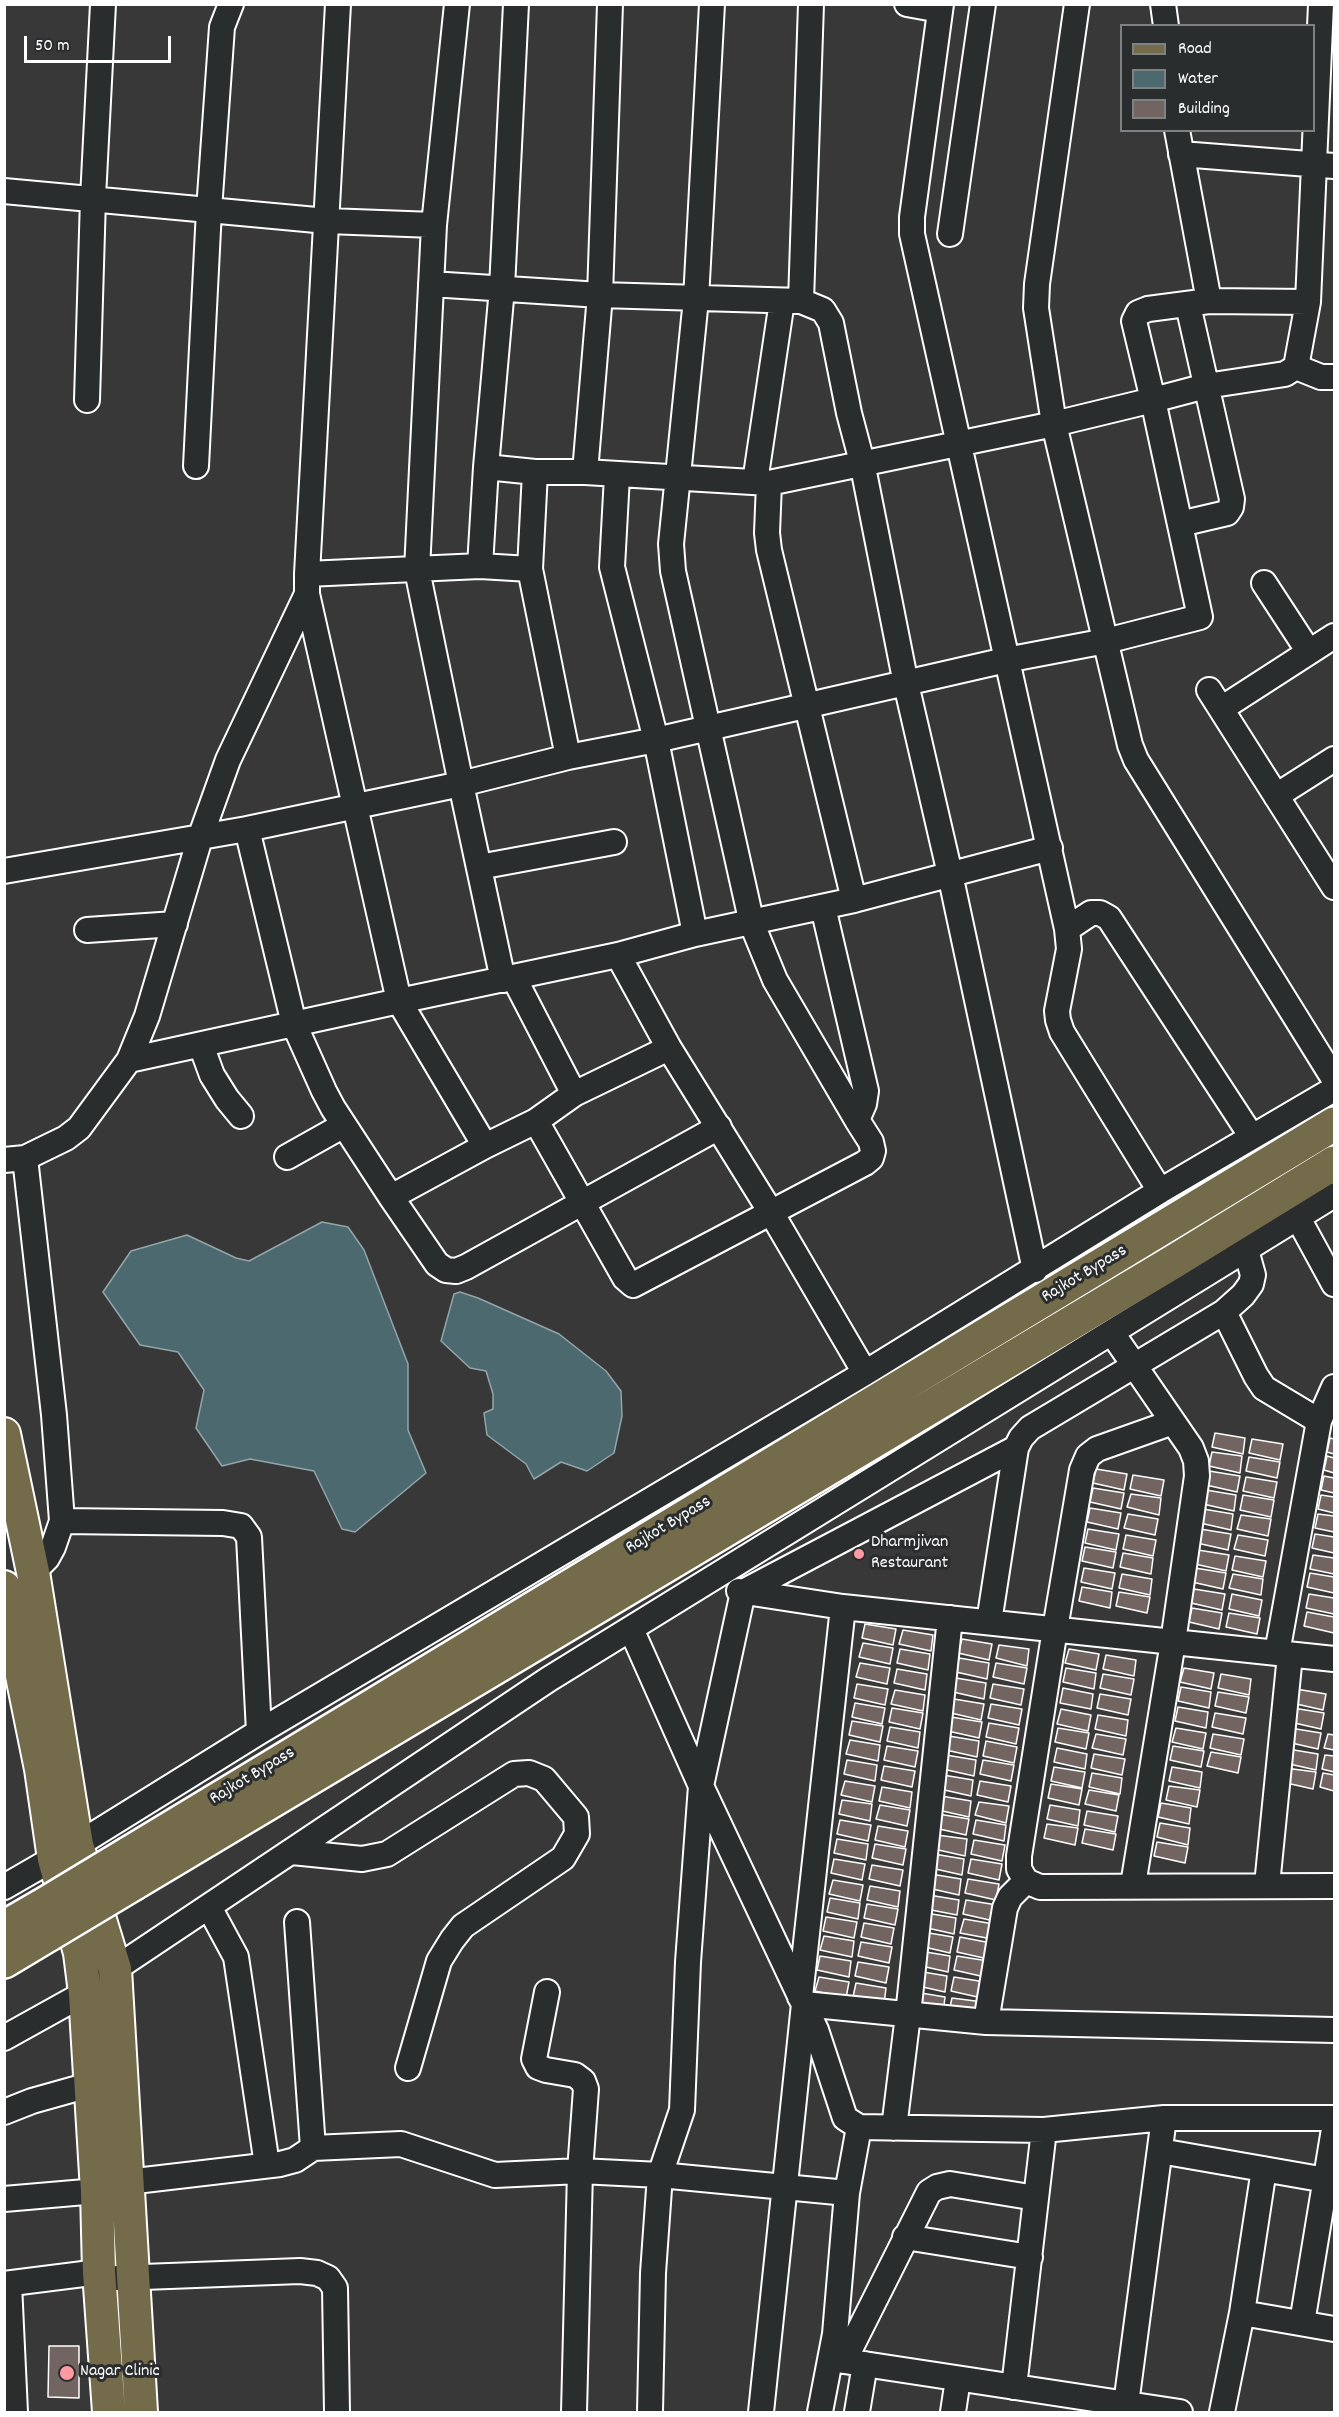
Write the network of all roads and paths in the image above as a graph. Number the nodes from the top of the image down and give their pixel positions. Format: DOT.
graph roads {
  1 [pos="104,4"];
  2 [pos="231,4"];
  3 [pos="338,4"];
  4 [pos="457,4"];
  5 [pos="516,4"];
  6 [pos="610,4"];
  7 [pos="712,4"];
  8 [pos="811,4"];
  9 [pos="907,4"];
  10 [pos="983,4"];
  11 [pos="1077,4"];
  12 [pos="1163,4"];
  13 [pos="1321,4"];
  14 [pos="940,7"];
  15 [pos="1166,24"];
  16 [pos="1177,132"];
  17 [pos="1181,154"];
  18 [pos="1325,165"];
  19 [pos="4,191"];
  20 [pos="93,198"];
  21 [pos="209,210"];
  22 [pos="327,221"];
  23 [pos="434,225"];
  24 [pos="951,234"];
  25 [pos="430,284"];
  26 [pos="502,288"];
  27 [pos="600,295"];
  28 [pos="696,299"];
  29 [pos="791,301"];
  30 [pos="1198,303"];
  31 [pos="1308,303"];
  32 [pos="1296,366"];
  33 [pos="1335,377"];
  34 [pos="1206,386"];
  35 [pos="87,400"];
  36 [pos="1153,400"];
  37 [pos="1054,424"];
  38 [pos="960,444"];
  39 [pos="862,462"];
  40 [pos="196,466"];
  41 [pos="486,467"];
  42 [pos="535,472"];
  43 [pos="585,472"];
  44 [pos="617,476"];
  45 [pos="678,478"];
  46 [pos="762,482"];
  47 [pos="1180,524"];
  48 [pos="480,566"];
  49 [pos="530,569"];
  50 [pos="417,570"];
  51 [pos="1264,583"];
  52 [pos="307,584"];
  53 [pos="1335,636"];
  54 [pos="1106,641"];
  55 [pos="1310,652"];
  56 [pos="1006,660"];
  57 [pos="906,684"];
  58 [pos="807,705"];
  59 [pos="709,728"];
  60 [pos="656,740"];
  61 [pos="568,757"];
  62 [pos="1335,759"];
  63 [pos="461,783"];
  64 [pos="1276,796"];
  65 [pos="354,805"];
  66 [pos="246,829"];
  67 [pos="200,838"];
  68 [pos="614,842"];
  69 [pos="1050,848"];
  70 [pos="479,867"];
  71 [pos="4,871"];
  72 [pos="950,874"];
  73 [pos="1335,887"];
  74 [pos="854,900"];
  75 [pos="823,907"];
  76 [pos="175,924"];
  77 [pos="752,924"];
  78 [pos="1067,929"];
  79 [pos="87,930"];
  80 [pos="695,934"];
  81 [pos="618,955"];
  82 [pos="509,979"];
  83 [pos="399,1000"];
  84 [pos="294,1024"];
  85 [pos="201,1045"];
  86 [pos="669,1048"];
  87 [pos="129,1060"];
  88 [pos="1335,1079"];
  89 [pos="1335,1089"];
  90 [pos="574,1094"];
  91 [pos="242,1116"];
  92 [pos="857,1120"];
  93 [pos="536,1121"];
  94 [pos="1335,1124"];
  95 [pos="344,1125"];
  96 [pos="718,1127"];
  97 [pos="1252,1137"];
  98 [pos="485,1146"];
  99 [pos="287,1157"];
  100 [pos="15,1159"];
  101 [pos="1335,1163"];
  102 [pos="1160,1191"];
  103 [pos="1335,1195"];
  104 [pos="392,1197"];
  105 [pos="580,1202"];
  106 [pos="772,1214"];
  107 [pos="1298,1218"];
  108 [pos="1246,1250"];
  109 [pos="1035,1270"];
  110 [pos="1335,1284"];
  111 [pos="1224,1312"];
  112 [pos="1112,1333"];
  113 [pos="1135,1365"];
  114 [pos="865,1373"];
  115 [pos="1335,1387"];
  116 [pos="1319,1421"];
  117 [pos="1173,1422"];
  118 [pos="5,1444"];
  119 [pos="1016,1448"];
  120 [pos="881,1475"];
  121 [pos="906,1506"];
  122 [pos="62,1521"];
  123 [pos="33,1572"];
  124 [pos="701,1586"];
  125 [pos="4,1587"];
  126 [pos="743,1592"];
  127 [pos="843,1607"];
  128 [pos="951,1618"];
  129 [pos="989,1622"];
  130 [pos="632,1629"];
  131 [pos="1055,1629"];
  132 [pos="1173,1642"];
  133 [pos="1283,1654"];
  134 [pos="1335,1659"];
  135 [pos="259,1732"];
  136 [pos="701,1786"];
  137 [pos="66,1852"];
  138 [pos="292,1852"];
  139 [pos="131,1868"];
  140 [pos="1026,1881"];
  141 [pos="1133,1885"];
  142 [pos="1267,1885"];
  143 [pos="1335,1886"];
  144 [pos="4,1887"];
  145 [pos="209,1907"];
  146 [pos="45,1920"];
  147 [pos="297,1922"];
  148 [pos="4,1928"];
  149 [pos="4,1961"];
  150 [pos="115,1969"];
  151 [pos="547,1992"];
  152 [pos="85,1993"];
  153 [pos="802,2000"];
  154 [pos="908,2014"];
  155 [pos="986,2022"];
  156 [pos="1335,2030"];
  157 [pos="4,2038"];
  158 [pos="408,2068"];
  159 [pos="89,2085"];
  160 [pos="4,2112"];
  161 [pos="1164,2118"];
  162 [pos="1335,2118"];
  163 [pos="859,2127"];
  164 [pos="894,2128"];
  165 [pos="1335,2129"];
  166 [pos="1044,2130"];
  167 [pos="313,2148"];
  168 [pos="1160,2151"];
  169 [pos="267,2165"];
  170 [pos="1264,2169"];
  171 [pos="580,2171"];
  172 [pos="660,2175"];
  173 [pos="1326,2180"];
  174 [pos="127,2182"];
  175 [pos="785,2186"];
  176 [pos="97,2191"];
  177 [pos="848,2193"];
  178 [pos="1036,2198"];
  179 [pos="4,2199"];
  180 [pos="905,2237"];
  181 [pos="1030,2257"];
  182 [pos="99,2275"];
  183 [pos="133,2278"];
  184 [pos="7,2284"];
  185 [pos="1242,2313"];
  186 [pos="1302,2323"];
  187 [pos="1335,2329"];
  188 [pos="847,2362"];
  189 [pos="958,2379"];
  190 [pos="1014,2387"];
  191 [pos="1069,2404"];
  192 [pos="1125,2404"];
  193 [pos="15,2412"];
  194 [pos="109,2412"];
  195 [pos="141,2412"];
  196 [pos="333,2412"];
  197 [pos="574,2412"];
  198 [pos="650,2412"];
  199 [pos="761,2412"];
  200 [pos="820,2412"];
  201 [pos="857,2412"];
  202 [pos="953,2412"];
  203 [pos="1179,2412"];
  204 [pos="1222,2412"];
  1 -- 20 [label="street"];
  2 -- 21 [label="street"];
  3 -- 22 [label="street"];
  4 -- 23 [label="street"];
  5 -- 26 [label="street"];
  6 -- 27 [label="street"];
  7 -- 28 [label="street"];
  8 -- 29 [label="street"];
  9 -- 14 [label="street"];
  10 -- 24 [label="street"];
  11 -- 37 [label="street"];
  12 -- 15 [label="street"];
  13 -- 18 [label="street"];
  14 -- 38 [label="street"];
  16 -- 17 [label="street"];
  17 -- 18 [label="street"];
  17 -- 30 [label="street"];
  18 -- 31 [label="street"];
  19 -- 20 [label="street"];
  20 -- 21 [label="street"];
  20 -- 35 [label="street"];
  21 -- 22 [label="street"];
  21 -- 40 [label="street"];
  22 -- 23 [label="street"];
  22 -- 52 [label="street"];
  23 -- 25 [label="street"];
  25 -- 26 [label="street"];
  25 -- 50 [label="street"];
  26 -- 27 [label="street"];
  26 -- 41 [label="street"];
  27 -- 28 [label="street"];
  27 -- 43 [label="street"];
  28 -- 29 [label="street"];
  28 -- 45 [label="street"];
  29 -- 39 [label="street"];
  29 -- 46 [label="street"];
  30 -- 31 [label="street"];
  30 -- 34 [label="street"];
  30 -- 36 [label="street"];
  31 -- 32 [label="street"];
  32 -- 33 [label="street"];
  32 -- 34 [label="street"];
  34 -- 36 [label="street"];
  34 -- 47 [label="street"];
  36 -- 37 [label="street"];
  36 -- 47 [label="street"];
  37 -- 38 [label="street"];
  37 -- 54 [label="street"];
  38 -- 39 [label="street"];
  38 -- 56 [label="street"];
  39 -- 46 [label="street"];
  39 -- 57 [label="street"];
  41 -- 42 [label="street"];
  41 -- 48 [label="street"];
  42 -- 43 [label="street"];
  42 -- 49 [label="street"];
  43 -- 44 [label="street"];
  44 -- 45 [label="street"];
  44 -- 60 [label="street"];
  45 -- 46 [label="street"];
  45 -- 59 [label="street"];
  46 -- 58 [label="street"];
  47 -- 54 [label="street"];
  48 -- 49 [label="street"];
  48 -- 50 [label="street"];
  49 -- 61 [label="street"];
  50 -- 52 [label="street"];
  50 -- 63 [label="street"];
  51 -- 55 [label="street"];
  52 -- 65 [label="street"];
  52 -- 67 [label="street"];
  53 -- 55 [label="street"];
  54 -- 56 [label="street"];
  54 -- 88 [label="street"];
  55 -- 64 [label="street"];
  56 -- 57 [label="street"];
  56 -- 69 [label="street"];
  57 -- 58 [label="street"];
  57 -- 72 [label="street"];
  58 -- 59 [label="street"];
  58 -- 74 [label="street"];
  59 -- 60 [label="street"];
  59 -- 77 [label="street"];
  60 -- 61 [label="street"];
  60 -- 80 [label="street"];
  61 -- 63 [label="street"];
  62 -- 64 [label="street"];
  63 -- 65 [label="street"];
  63 -- 70 [label="street"];
  64 -- 73 [label="street"];
  65 -- 66 [label="street"];
  65 -- 83 [label="street"];
  66 -- 67 [label="street"];
  66 -- 84 [label="street"];
  67 -- 71 [label="street"];
  67 -- 76 [label="street"];
  68 -- 70 [label="street"];
  69 -- 72 [label="street"];
  69 -- 78 [label="street"];
  70 -- 82 [label="street"];
  72 -- 74 [label="street"];
  72 -- 109 [label="street"];
  74 -- 75 [label="street"];
  75 -- 77 [label="street"];
  75 -- 92 [label="street"];
  76 -- 79 [label="street"];
  76 -- 87 [label="street"];
  77 -- 80 [label="street"];
  77 -- 92 [label="street"];
  78 -- 97 [label="street"];
  78 -- 102 [label="street"];
  80 -- 81 [label="street"];
  81 -- 82 [label="street"];
  81 -- 86 [label="street"];
  82 -- 83 [label="street"];
  82 -- 90 [label="street"];
  83 -- 84 [label="street"];
  83 -- 98 [label="street"];
  84 -- 85 [label="street"];
  84 -- 95 [label="street"];
  85 -- 87 [label="street"];
  85 -- 91 [label="street"];
  86 -- 90 [label="street"];
  86 -- 96 [label="street"];
  87 -- 100 [label="street"];
  89 -- 97 [label="street"];
  90 -- 93 [label="street"];
  92 -- 106 [label="street"];
  93 -- 98 [label="street"];
  93 -- 105 [label="street"];
  94 -- 139 [label="highway, Rajkot Bypass"];
  95 -- 99 [label="street"];
  95 -- 104 [label="street"];
  96 -- 105 [label="street"];
  96 -- 106 [label="street"];
  97 -- 102 [label="street"];
  98 -- 104 [label="street"];
  100 -- 122 [label="street"];
  101 -- 139 [label="highway, Rajkot Bypass"];
  102 -- 109 [label="street"];
  103 -- 107 [label="street"];
  104 -- 105 [label="street"];
  105 -- 106 [label="street"];
  106 -- 114 [label="street"];
  107 -- 108 [label="street"];
  107 -- 110 [label="street"];
  108 -- 111 [label="street"];
  108 -- 112 [label="street"];
  109 -- 114 [label="street"];
  111 -- 113 [label="street"];
  111 -- 116 [label="street"];
  112 -- 113 [label="street"];
  112 -- 120 [label="street"];
  113 -- 117 [label="street"];
  113 -- 119 [label="street"];
  114 -- 135 [label="street"];
  115 -- 116 [label="street"];
  116 -- 133 [label="street"];
  117 -- 131 [label="street"];
  117 -- 132 [label="street"];
  118 -- 123 [label="main road"];
  119 -- 121 [label="street"];
  119 -- 129 [label="street"];
  120 -- 121 [label="street"];
  120 -- 124 [label="street"];
  121 -- 126 [label="street"];
  122 -- 123 [label="street"];
  122 -- 135 [label="street"];
  123 -- 137 [label="main road"];
  124 -- 126 [label="street"];
  124 -- 130 [label="street"];
  125 -- 137 [label="main road"];
  126 -- 127 [label="street"];
  126 -- 136 [label="street"];
  127 -- 128 [label="street"];
  127 -- 153 [label="street"];
  128 -- 129 [label="street"];
  128 -- 154 [label="street"];
  129 -- 131 [label="street"];
  130 -- 136 [label="street"];
  130 -- 138 [label="street"];
  131 -- 132 [label="street"];
  131 -- 140 [label="street"];
  132 -- 133 [label="street"];
  132 -- 141 [label="street"];
  133 -- 134 [label="street"];
  133 -- 142 [label="street"];
  135 -- 137 [label="street"];
  136 -- 153 [label="street"];
  136 -- 172 [label="street"];
  137 -- 144 [label="street"];
  137 -- 150 [label="main road"];
  137 -- 152 [label="main road"];
  138 -- 145 [label="street"];
  138 -- 158 [label="street"];
  139 -- 146 [label="highway, Rajkot Bypass, bridge"];
  140 -- 141 [label="street"];
  140 -- 155 [label="street"];
  141 -- 142 [label="street"];
  142 -- 143 [label="street"];
  145 -- 150 [label="street"];
  145 -- 169 [label="street"];
  146 -- 148 [label="highway, Rajkot Bypass"];
  146 -- 149 [label="highway, Rajkot Bypass"];
  147 -- 167 [label="street"];
  150 -- 152 [label="street"];
  150 -- 174 [label="main road"];
  151 -- 171 [label="street"];
  152 -- 157 [label="street"];
  152 -- 159 [label="main road"];
  153 -- 154 [label="street"];
  153 -- 163 [label="street"];
  153 -- 175 [label="street"];
  154 -- 155 [label="street"];
  154 -- 164 [label="street"];
  155 -- 156 [label="street"];
  159 -- 160 [label="street"];
  159 -- 176 [label="main road"];
  161 -- 162 [label="street"];
  161 -- 166 [label="street"];
  161 -- 168 [label="street"];
  163 -- 164 [label="street"];
  163 -- 177 [label="street"];
  164 -- 166 [label="street"];
  165 -- 173 [label="street"];
  166 -- 178 [label="street"];
  167 -- 169 [label="street"];
  167 -- 171 [label="street"];
  168 -- 170 [label="street"];
  168 -- 192 [label="street"];
  169 -- 174 [label="street"];
  170 -- 173 [label="street"];
  170 -- 185 [label="street"];
  171 -- 172 [label="street"];
  171 -- 197 [label="street"];
  172 -- 175 [label="street"];
  172 -- 198 [label="street"];
  173 -- 186 [label="street"];
  174 -- 183 [label="main road"];
  175 -- 177 [label="street"];
  175 -- 199 [label="street"];
  176 -- 179 [label="street"];
  176 -- 182 [label="main road"];
  177 -- 188 [label="street"];
  178 -- 180 [label="street"];
  178 -- 181 [label="street"];
  180 -- 181 [label="street"];
  180 -- 188 [label="street"];
  181 -- 190 [label="street"];
  182 -- 183 [label="street"];
  182 -- 184 [label="street"];
  182 -- 194 [label="main road"];
  183 -- 195 [label="main road"];
  183 -- 196 [label="street"];
  184 -- 193 [label="street"];
  185 -- 186 [label="street"];
  185 -- 204 [label="street"];
  186 -- 187 [label="street"];
  188 -- 189 [label="street"];
  188 -- 200 [label="street"];
  188 -- 201 [label="street"];
  189 -- 190 [label="street"];
  189 -- 202 [label="street"];
  190 -- 191 [label="street"];
  191 -- 192 [label="street"];
  192 -- 203 [label="street"];
}
